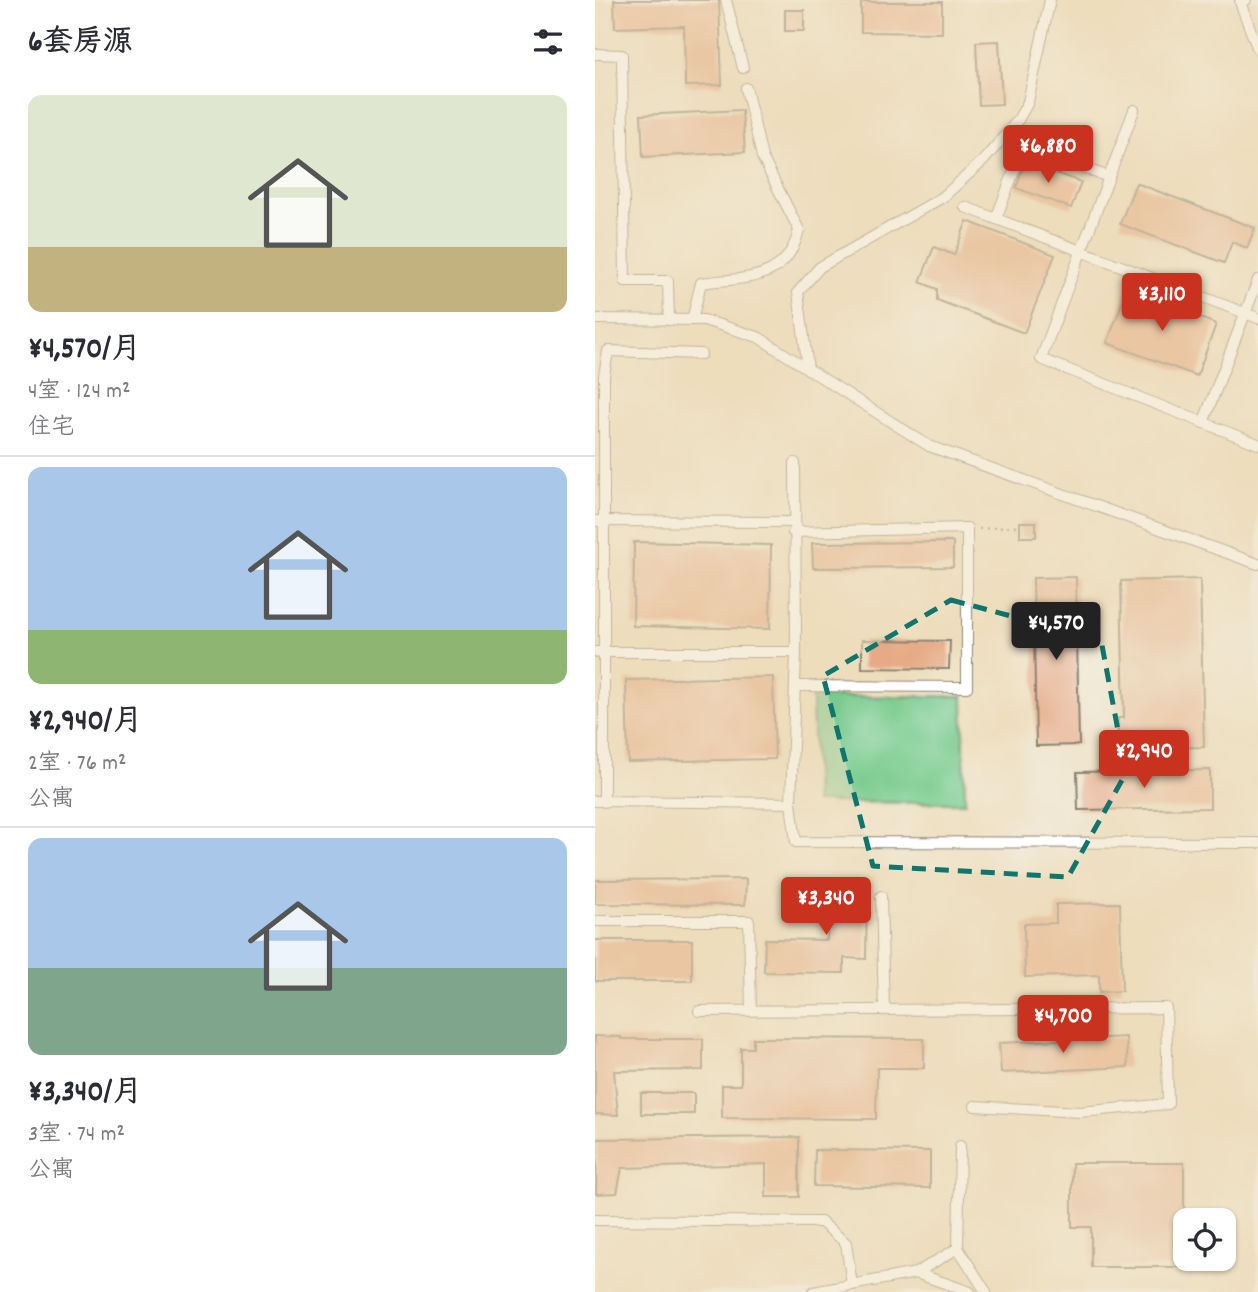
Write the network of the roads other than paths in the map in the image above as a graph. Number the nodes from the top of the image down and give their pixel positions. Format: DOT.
graph roads {
  1 [pos="726,0"];
  2 [pos="1050,0"];
  3 [pos="1246,0"];
  4 [pos="1258,50"];
  5 [pos="595,54"];
  6 [pos="743,68"];
  7 [pos="746,88"];
  8 [pos="1134,110"];
  9 [pos="1109,177"];
  10 [pos="965,207"];
  11 [pos="996,219"];
  12 [pos="1081,251"];
  13 [pos="1258,280"];
  14 [pos="1245,313"];
  15 [pos="1258,318"];
  16 [pos="595,319"];
  17 [pos="669,320"];
  18 [pos="692,320"];
  19 [pos="701,354"];
  20 [pos="809,369"];
  21 [pos="600,376"];
  22 [pos="1203,423"];
  23 [pos="1258,444"];
  24 [pos="795,463"];
  25 [pos="599,521"];
  26 [pos="793,527"];
  27 [pos="1258,564"];
  28 [pos="599,652"];
  29 [pos="796,652"];
  30 [pos="795,686"];
  31 [pos="600,801"];
  32 [pos="791,803"];
  33 [pos="1258,844"];
  34 [pos="881,896"];
  35 [pos="595,921"];
  36 [pos="884,1010"];
  37 [pos="699,1011"];
  38 [pos="751,1011"];
  39 [pos="975,1106"];
  40 [pos="960,1146"];
  41 [pos="595,1220"];
  42 [pos="958,1248"];
  43 [pos="916,1273"];
  44 [pos="852,1285"];
  45 [pos="813,1292"];
  46 [pos="970,1292"];
  47 [pos="986,1292"];
  1 -- 6 [label="street"];
  2 -- 20 [label="street"];
  3 -- 4 [label="street"];
  5 -- 17 [label="street"];
  7 -- 18 [label="street"];
  8 -- 9 [label="street"];
  9 -- 11 [label="street"];
  9 -- 12 [label="street"];
  10 -- 11 [label="street"];
  11 -- 12 [label="street"];
  12 -- 14 [label="street"];
  12 -- 22 [label="street"];
  13 -- 14 [label="street"];
  14 -- 15 [label="street"];
  14 -- 22 [label="street"];
  16 -- 17 [label="street"];
  17 -- 18 [label="street"];
  18 -- 20 [label="street"];
  19 -- 21 [label="street"];
  20 -- 27 [label="street"];
  21 -- 25 [label="street"];
  22 -- 23 [label="street"];
  24 -- 26 [label="street"];
  25 -- 26 [label="street"];
  25 -- 28 [label="street"];
  26 -- 29 [label="street"];
  26 -- 30 [label="street"];
  28 -- 29 [label="street"];
  28 -- 31 [label="street"];
  29 -- 30 [label="street"];
  30 -- 32 [label="street"];
  31 -- 32 [label="street"];
  32 -- 33 [label="street"];
  34 -- 36 [label="street"];
  35 -- 38 [label="street"];
  36 -- 38 [label="street"];
  36 -- 39 [label="street"];
  37 -- 38 [label="street"];
  40 -- 42 [label="street"];
  41 -- 44 [label="street"];
  42 -- 43 [label="street"];
  42 -- 47 [label="street"];
  43 -- 44 [label="street"];
  43 -- 46 [label="street"];
  44 -- 45 [label="street"];
}
